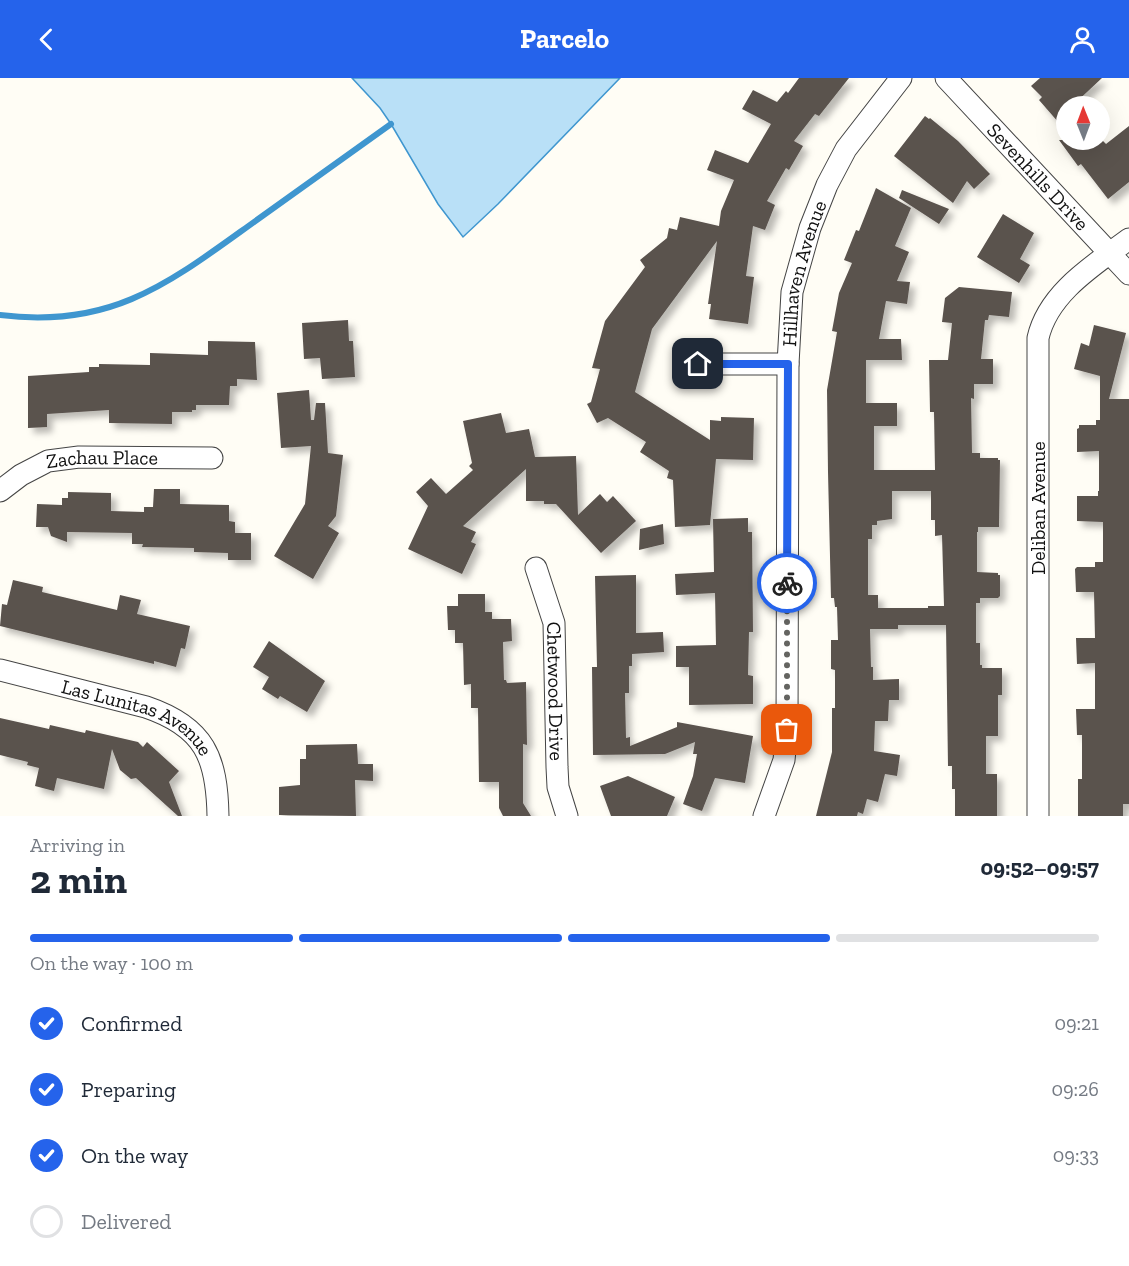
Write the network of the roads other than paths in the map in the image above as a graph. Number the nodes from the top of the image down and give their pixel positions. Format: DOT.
graph roads {
  1 [pos="902,78"];
  2 [pos="946,78"];
  3 [pos="1129,239"];
  4 [pos="1110,253"];
  5 [pos="1129,274"];
  6 [pos="698,364"];
  7 [pos="788,364"];
  8 [pos="212,458"];
  9 [pos="0,491"];
  10 [pos="536,568"];
  11 [pos="0,670"];
  12 [pos="218,816"];
  13 [pos="567,816"];
  14 [pos="764,816"];
  15 [pos="1038,816"];
  1 -- 7 [label="street, Hillhaven Avenue"];
  2 -- 4 [label="street, Sevenhills Drive"];
  3 -- 4 [label="street, Deliban Avenue"];
  4 -- 5 [label="street, Sevenhills Drive"];
  4 -- 15 [label="street, Deliban Avenue"];
  6 -- 7 [label="street"];
  7 -- 14 [label="street, Hillhaven Avenue"];
  8 -- 9 [label="street, Zachau Place"];
  10 -- 13 [label="street, Chetwood Drive"];
  11 -- 12 [label="street, Las Lunitas Avenue"];
}
